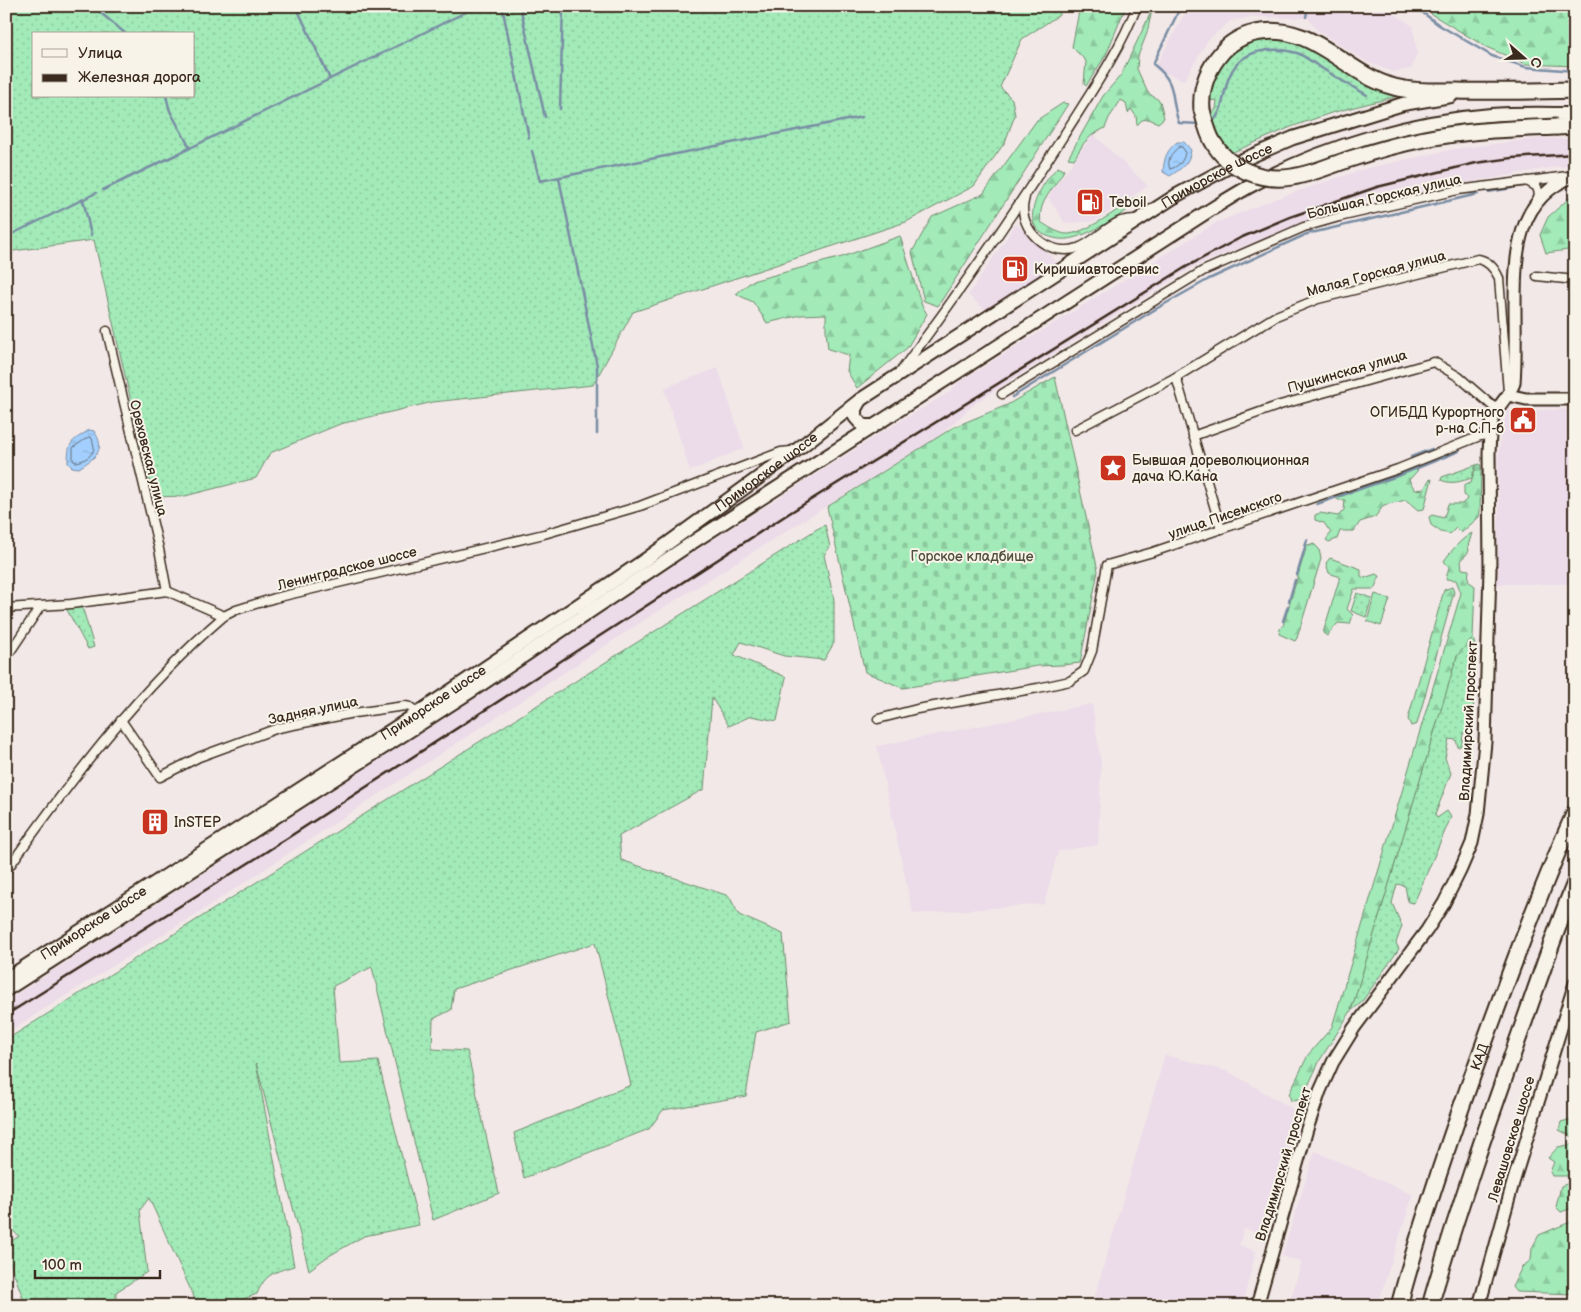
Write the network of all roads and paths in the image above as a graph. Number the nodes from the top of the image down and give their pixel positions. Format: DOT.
graph roads {
  1 [pos="1137,6"];
  2 [pos="1575,90"];
  3 [pos="1476,92"];
  4 [pos="1575,114"];
  5 [pos="1575,126"];
  6 [pos="1575,175"];
  7 [pos="1527,181"];
  8 [pos="1025,194"];
  9 [pos="1537,202"];
  10 [pos="1140,218"];
  11 [pos="1537,276"];
  12 [pos="1575,280"];
  13 [pos="107,331"];
  14 [pos="897,376"];
  15 [pos="1176,377"];
  16 [pos="1002,394"];
  17 [pos="1508,395"];
  18 [pos="1575,399"];
  19 [pos="860,400"];
  20 [pos="1497,410"];
  21 [pos="872,426"];
  22 [pos="1076,430"];
  23 [pos="1490,434"];
  24 [pos="1193,436"];
  25 [pos="798,449"];
  26 [pos="1221,529"];
  27 [pos="167,591"];
  28 [pos="40,607"];
  29 [pos="6,608"];
  30 [pos="224,616"];
  31 [pos="6,658"];
  32 [pos="418,713"];
  33 [pos="878,719"];
  34 [pos="121,720"];
  35 [pos="1575,812"];
  36 [pos="6,870"];
  37 [pos="1575,882"];
  38 [pos="6,978"];
  39 [pos="1575,983"];
  40 [pos="6,990"];
  41 [pos="1257,1306"];
  42 [pos="1399,1306"];
  43 [pos="1430,1306"];
  44 [pos="1479,1306"];
  1 -- 8 [label="street"];
  2 -- 3 [label="highway, Приморское шоссе"];
  3 -- 5 [label="highway, bridge"];
  3 -- 10 [label="main road, Приморское шоссе"];
  4 -- 21 [label="main road, Приморское шоссе"];
  6 -- 7 [label="street, Большая Горская улица"];
  6 -- 9 [label="main road, Владимирский проспект"];
  7 -- 9 [label="street"];
  7 -- 16 [label="street, Большая Горская улица"];
  8 -- 10 [label="street"];
  8 -- 14 [label="street"];
  9 -- 17 [label="main road, Владимирский проспект"];
  10 -- 14 [label="main road, Приморское шоссе"];
  11 -- 12 [label="street"];
  13 -- 27 [label="street, Ореховская улица"];
  14 -- 19 [label="main road, Приморское шоссе"];
  15 -- 17 [label="street, Малая Горская улица"];
  15 -- 22 [label="street, Малая Горская улица"];
  15 -- 24 [label="street"];
  17 -- 18 [label="main road"];
  17 -- 20 [label="main road, Владимирский проспект"];
  19 -- 21 [label="main road"];
  19 -- 25 [label="main road, Приморское шоссе"];
  20 -- 23 [label="main road, Владимирский проспект"];
  20 -- 24 [label="street, Пушкинская улица"];
  21 -- 40 [label="main road, Приморское шоссе"];
  23 -- 26 [label="street, улица Писемского"];
  23 -- 41 [label="main road, Владимирский проспект"];
  24 -- 26 [label="street"];
  25 -- 30 [label="street, Ленинградское шоссе"];
  25 -- 32 [label="main road, Приморское шоссе"];
  26 -- 33 [label="street, улица Писемского"];
  27 -- 28 [label="street"];
  27 -- 30 [label="street"];
  28 -- 29 [label="street"];
  28 -- 31 [label="street"];
  30 -- 34 [label="street, Ленинградское шоссе"];
  32 -- 34 [label="street, Задняя улица"];
  32 -- 38 [label="main road, Приморское шоссе"];
  34 -- 36 [label="street, Ленинградское шоссе"];
  35 -- 42 [label="highway, КАД"];
  37 -- 43 [label="highway"];
  39 -- 44 [label="main road, Левашовское шоссе"];
}
